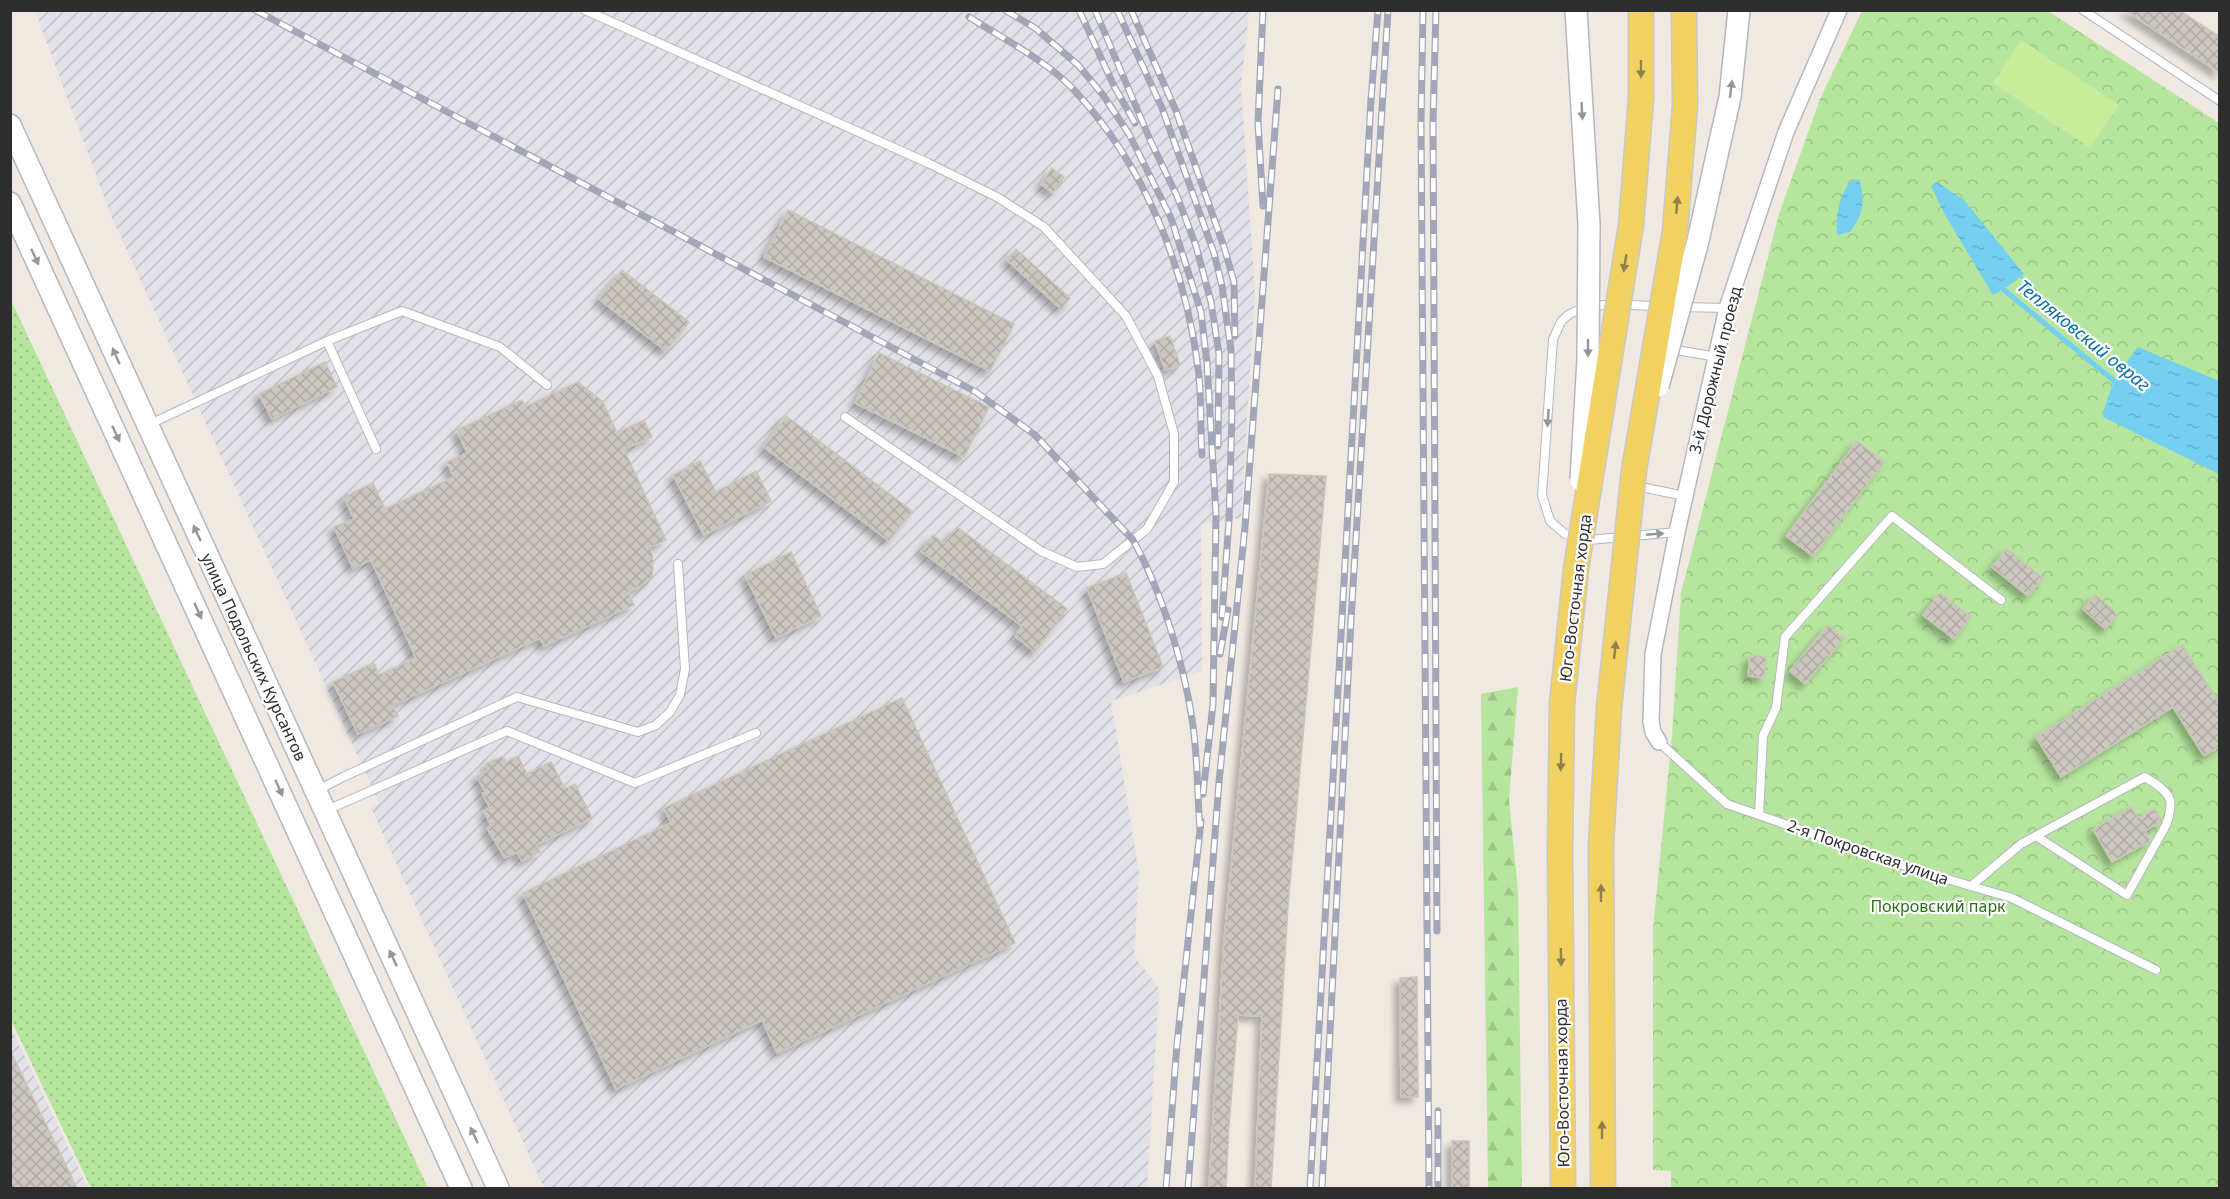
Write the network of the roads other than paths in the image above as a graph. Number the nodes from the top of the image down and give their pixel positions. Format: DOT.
graph roads {
  1 [pos="585,10"];
  2 [pos="1575,10"];
  3 [pos="1641,10"];
  4 [pos="1684,10"];
  5 [pos="1739,10"];
  6 [pos="1839,10"];
  7 [pos="2083,10"];
  8 [pos="2220,101"];
  9 [pos="10,125"];
  10 [pos="10,203"];
  11 [pos="1727,308"];
  12 [pos="327,341"];
  13 [pos="1717,357"];
  14 [pos="547,385"];
  15 [pos="845,417"];
  16 [pos="147,425"];
  17 [pos="376,449"];
  18 [pos="1634,470"];
  19 [pos="1685,496"];
  20 [pos="1677,532"];
  21 [pos="678,564"];
  22 [pos="1576,570"];
  23 [pos="2001,600"];
  24 [pos="756,733"];
  25 [pos="1659,742"];
  26 [pos="316,791"];
  27 [pos="326,810"];
  28 [pos="1759,815"];
  29 [pos="2036,836"];
  30 [pos="1971,886"];
  31 [pos="2156,970"];
  32 [pos="461,1188"];
  33 [pos="498,1188"];
  34 [pos="1563,1188"];
  35 [pos="1603,1188"];
  1 -- 15 [label="lane"];
  2 -- 22 [label="main road, one-way, bridge"];
  3 -- 22 [label="main road, Юго-Восточная хорда, one-way, bridge"];
  18 -- 4 [label="main road, one-way, bridge"];
  18 -- 5 [label="main road, one-way, bridge"];
  6 -- 11 [label="street, 3-й Дорожный проезд"];
  7 -- 8 [label="lane"];
  16 -- 9 [label="main road, улица Подольских Курсантов, one-way"];
  10 -- 32 [label="main road, улица Подольских Курсантов, one-way"];
  11 -- 13 [label="street, 3-й Дорожный проезд"];
  11 -- 20 [label="lane, one-way"];
  12 -- 14 [label="lane"];
  12 -- 16 [label="lane"];
  12 -- 17 [label="lane"];
  13 -- 19 [label="street, 3-й Дорожный проезд"];
  13 -- 19 [label="lane"];
  26 -- 16 [label="main road, улица Подольских Курсантов, one-way"];
  35 -- 18 [label="main road, one-way, bridge"];
  19 -- 20 [label="street, 3-й Дорожный проезд"];
  20 -- 25 [label="street, 3-й Дорожный проезд"];
  21 -- 26 [label="lane"];
  22 -- 34 [label="main road, Юго-Восточная хорда, one-way"];
  23 -- 28 [label="lane"];
  24 -- 27 [label="lane"];
  25 -- 28 [label="lane, 2-я Покровская улица"];
  26 -- 27 [label="main road, улица Подольских Курсантов"];
  33 -- 27 [label="main road, улица Подольских Курсантов, one-way"];
  28 -- 30 [label="lane, 2-я Покровская улица"];
  29 -- 29 [label="lane"];
  29 -- 30 [label="lane"];
  30 -- 31 [label="lane, 2-я Покровская улица"];
}
